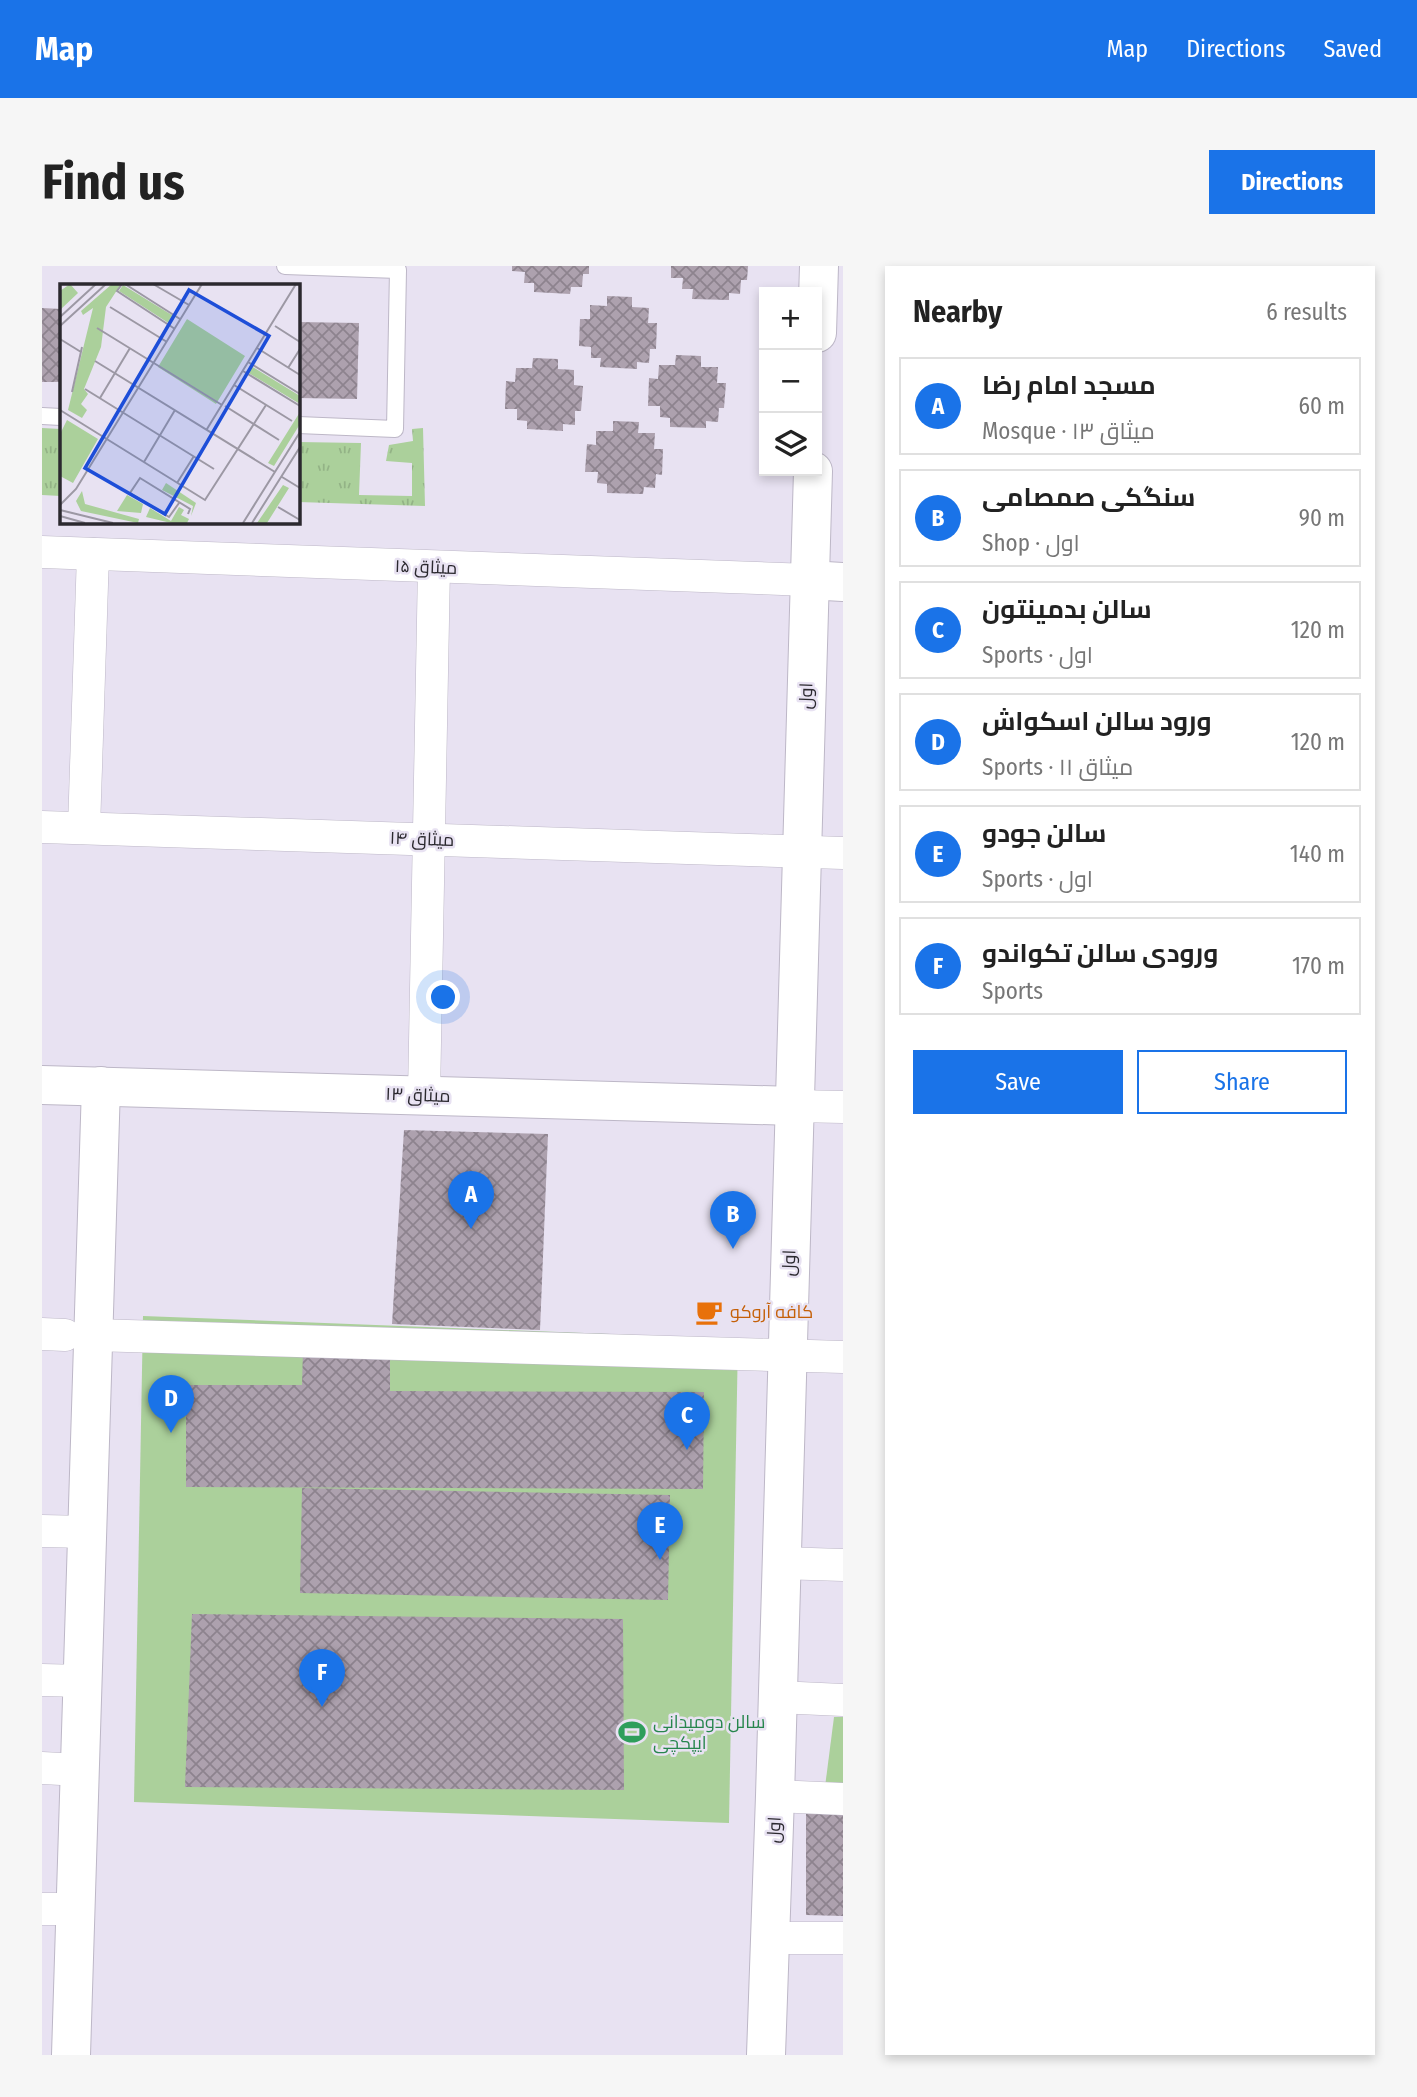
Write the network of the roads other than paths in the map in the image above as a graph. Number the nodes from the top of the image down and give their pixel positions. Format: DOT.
graph roads {
  1 [pos="285,266"];
  2 [pos="819,266"];
  3 [pos="818,287"];
  4 [pos="42,416"];
  5 [pos="60,417"];
  6 [pos="299,425"];
  7 [pos="814,476"];
  8 [pos="42,552"];
  9 [pos="93,554"];
  10 [pos="434,567"];
  11 [pos="826,581"];
  12 [pos="42,827"];
  13 [pos="84,828"];
  14 [pos="430,840"];
  15 [pos="802,852"];
  16 [pos="843,853"];
  17 [pos="42,1085"];
  18 [pos="101,1086"];
  19 [pos="424,1096"];
  20 [pos="794,1105"];
  21 [pos="843,1107"];
  22 [pos="67,1335"];
  23 [pos="786,1355"];
  24 [pos="843,1357"];
  25 [pos="42,1531"];
  26 [pos="87,1532"];
  27 [pos="780,1563"];
  28 [pos="843,1565"];
  29 [pos="42,1680"];
  30 [pos="83,1681"];
  31 [pos="777,1697"];
  32 [pos="843,1700"];
  33 [pos="42,1768"];
  34 [pos="80,1770"];
  35 [pos="775,1796"];
  36 [pos="843,1799"];
  37 [pos="59,1909"];
  38 [pos="769,1938"];
  39 [pos="843,1938"];
  40 [pos="71,2055"];
  41 [pos="766,2055"];
  1 -- 6 [label="lane"];
  2 -- 3 [label="street"];
  4 -- 5 [label="lane"];
  7 -- 11 [label="street, اول"];
  8 -- 9 [label="street, میثاق ۱۵"];
  9 -- 10 [label="street, میثاق ۱۵"];
  9 -- 13 [label="street"];
  10 -- 11 [label="street, میثاق ۱۵"];
  10 -- 14 [label="street"];
  11 -- 15 [label="street, اول"];
  12 -- 13 [label="street, میثاق ۱۴"];
  13 -- 14 [label="street, میثاق ۱۴"];
  14 -- 15 [label="street, میثاق ۱۴"];
  14 -- 19 [label="street"];
  15 -- 16 [label="street, میثاق ۱۴"];
  15 -- 20 [label="street, اول"];
  17 -- 18 [label="street, میثاق ۱۳"];
  18 -- 19 [label="street, میثاق ۱۳"];
  18 -- 22 [label="street"];
  19 -- 20 [label="street, میثاق ۱۳"];
  20 -- 21 [label="street"];
  20 -- 23 [label="street, اول"];
  22 -- 23 [label="street"];
  22 -- 26 [label="street"];
  23 -- 24 [label="street"];
  23 -- 27 [label="street, اول"];
  25 -- 26 [label="street"];
  26 -- 30 [label="street"];
  27 -- 28 [label="street"];
  27 -- 31 [label="street, اول"];
  29 -- 30 [label="street"];
  30 -- 34 [label="street"];
  31 -- 32 [label="street"];
  31 -- 35 [label="street, اول"];
  33 -- 34 [label="street"];
  34 -- 37 [label="street"];
  35 -- 36 [label="street"];
  35 -- 38 [label="street, اول"];
  37 -- 40 [label="street"];
  38 -- 39 [label="street"];
  38 -- 41 [label="street, اول"];
}
